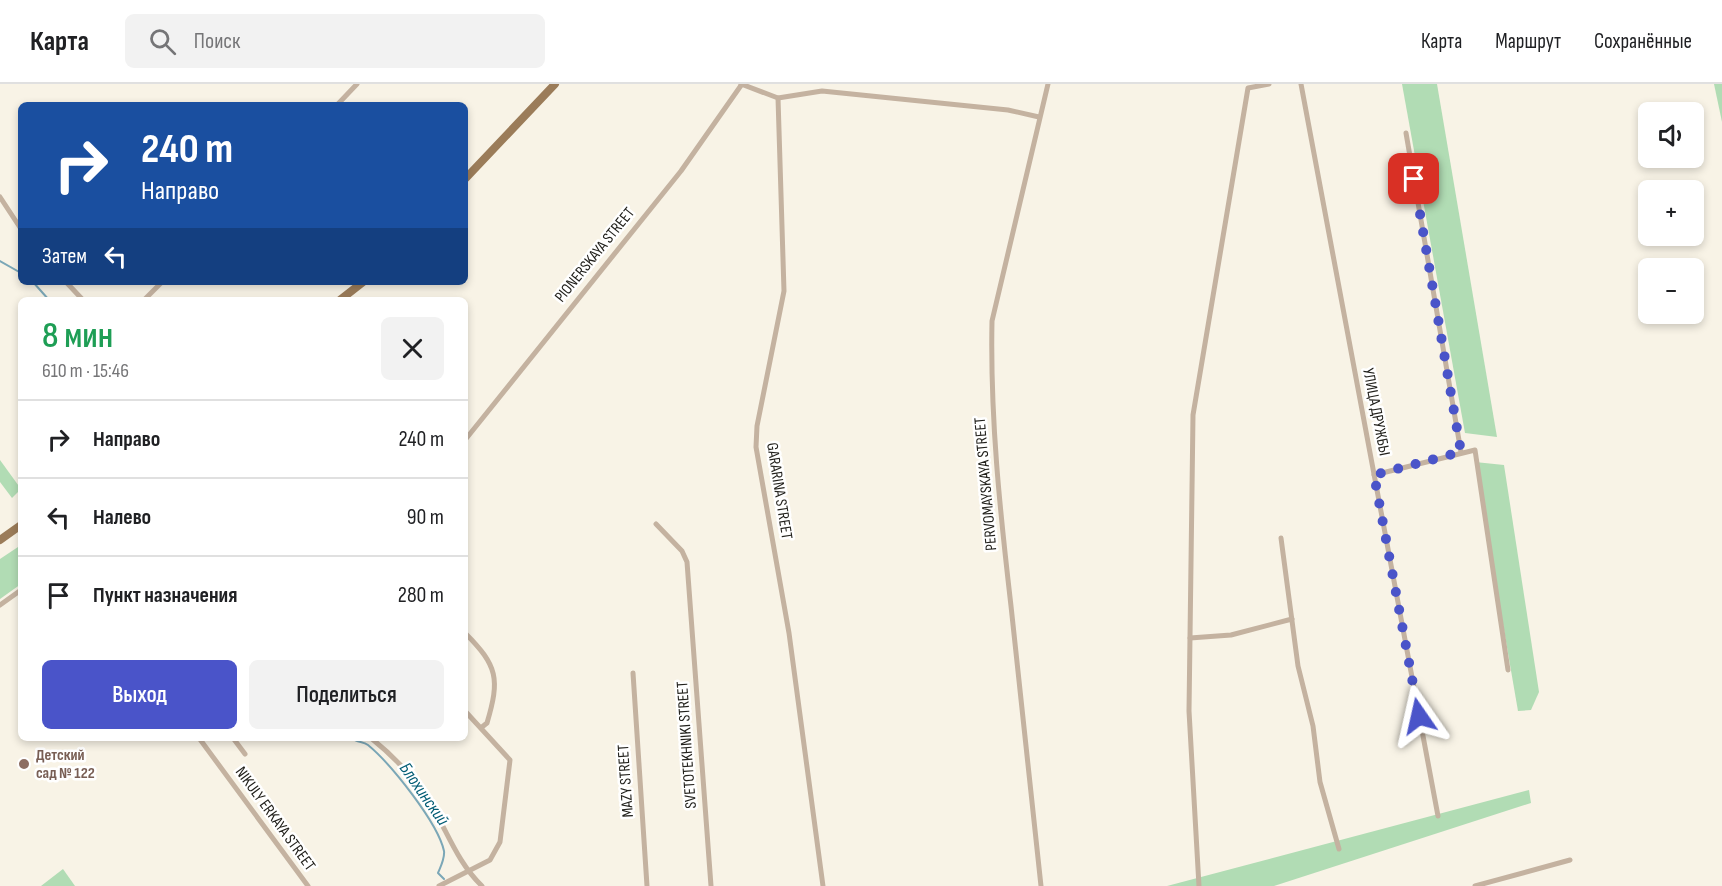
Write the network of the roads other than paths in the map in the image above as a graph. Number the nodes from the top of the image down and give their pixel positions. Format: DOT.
graph roads {
  1 [pos="357,84"];
  2 [pos="555,84"];
  3 [pos="742,84"];
  4 [pos="820,84"];
  5 [pos="1048,84"];
  6 [pos="1269,84"];
  7 [pos="1301,84"];
  8 [pos="817,91"];
  9 [pos="778,98"];
  10 [pos="340,102"];
  11 [pos="1040,117"];
  12 [pos="1406,133"];
  13 [pos="468,176"];
  14 [pos="0,197"];
  15 [pos="18,224"];
  16 [pos="69,285"];
  17 [pos="159,285"];
  18 [pos="359,285"];
  19 [pos="80,297"];
  20 [pos="147,297"];
  21 [pos="344,297"];
  22 [pos="468,436"];
  23 [pos="1461,452"];
  24 [pos="1374,475"];
  25 [pos="656,524"];
  26 [pos="18,527"];
  27 [pos="1281,538"];
  28 [pos="0,540"];
  29 [pos="18,592"];
  30 [pos="0,605"];
  31 [pos="1292,619"];
  32 [pos="468,636"];
  33 [pos="1190,638"];
  34 [pos="1508,670"];
  35 [pos="633,673"];
  36 [pos="468,714"];
  37 [pos="482,727"];
  38 [pos="201,741"];
  39 [pos="235,741"];
  40 [pos="374,741"];
  41 [pos="245,754"];
  42 [pos="1438,816"];
  43 [pos="1339,849"];
  44 [pos="1570,860"];
  45 [pos="468,873"];
  46 [pos="308,886"];
  47 [pos="439,886"];
  48 [pos="482,886"];
  49 [pos="647,886"];
  50 [pos="711,886"];
  51 [pos="823,886"];
  52 [pos="1041,886"];
  53 [pos="1199,886"];
  54 [pos="1474,886"];
  1 -- 10 [label="street"];
  2 -- 13 [label="main road"];
  3 -- 9 [label="street"];
  3 -- 22 [label="street, PIONERSKAYA STREET"];
  4 -- 8 [label="street"];
  5 -- 11 [label="street, PERVOMAYSKAYA STREET"];
  6 -- 33 [label="street"];
  7 -- 24 [label="street, УЛИЦА ДРУЖБЫ"];
  8 -- 9 [label="street"];
  8 -- 11 [label="street"];
  9 -- 51 [label="street, GARARINA STREET"];
  11 -- 52 [label="street, PERVOMAYSKAYA STREET"];
  12 -- 23 [label="street"];
  14 -- 15 [label="street"];
  16 -- 19 [label="street"];
  17 -- 20 [label="street"];
  18 -- 21 [label="main road"];
  23 -- 24 [label="street"];
  23 -- 34 [label="street"];
  24 -- 42 [label="street, УЛИЦА ДРУЖБЫ"];
  25 -- 50 [label="street, SVETOTEKHNIKI STREET"];
  26 -- 28 [label="main road"];
  27 -- 31 [label="street"];
  29 -- 30 [label="street"];
  31 -- 33 [label="street"];
  31 -- 43 [label="street"];
  32 -- 37 [label="street"];
  33 -- 53 [label="street"];
  35 -- 49 [label="street, MAZY STREET"];
  36 -- 37 [label="street"];
  37 -- 45 [label="street"];
  38 -- 46 [label="street, NIKULY ERKAYA STREET"];
  39 -- 41 [label="street"];
  40 -- 45 [label="street"];
  44 -- 54 [label="street"];
  45 -- 47 [label="street"];
  45 -- 48 [label="street"];
}
